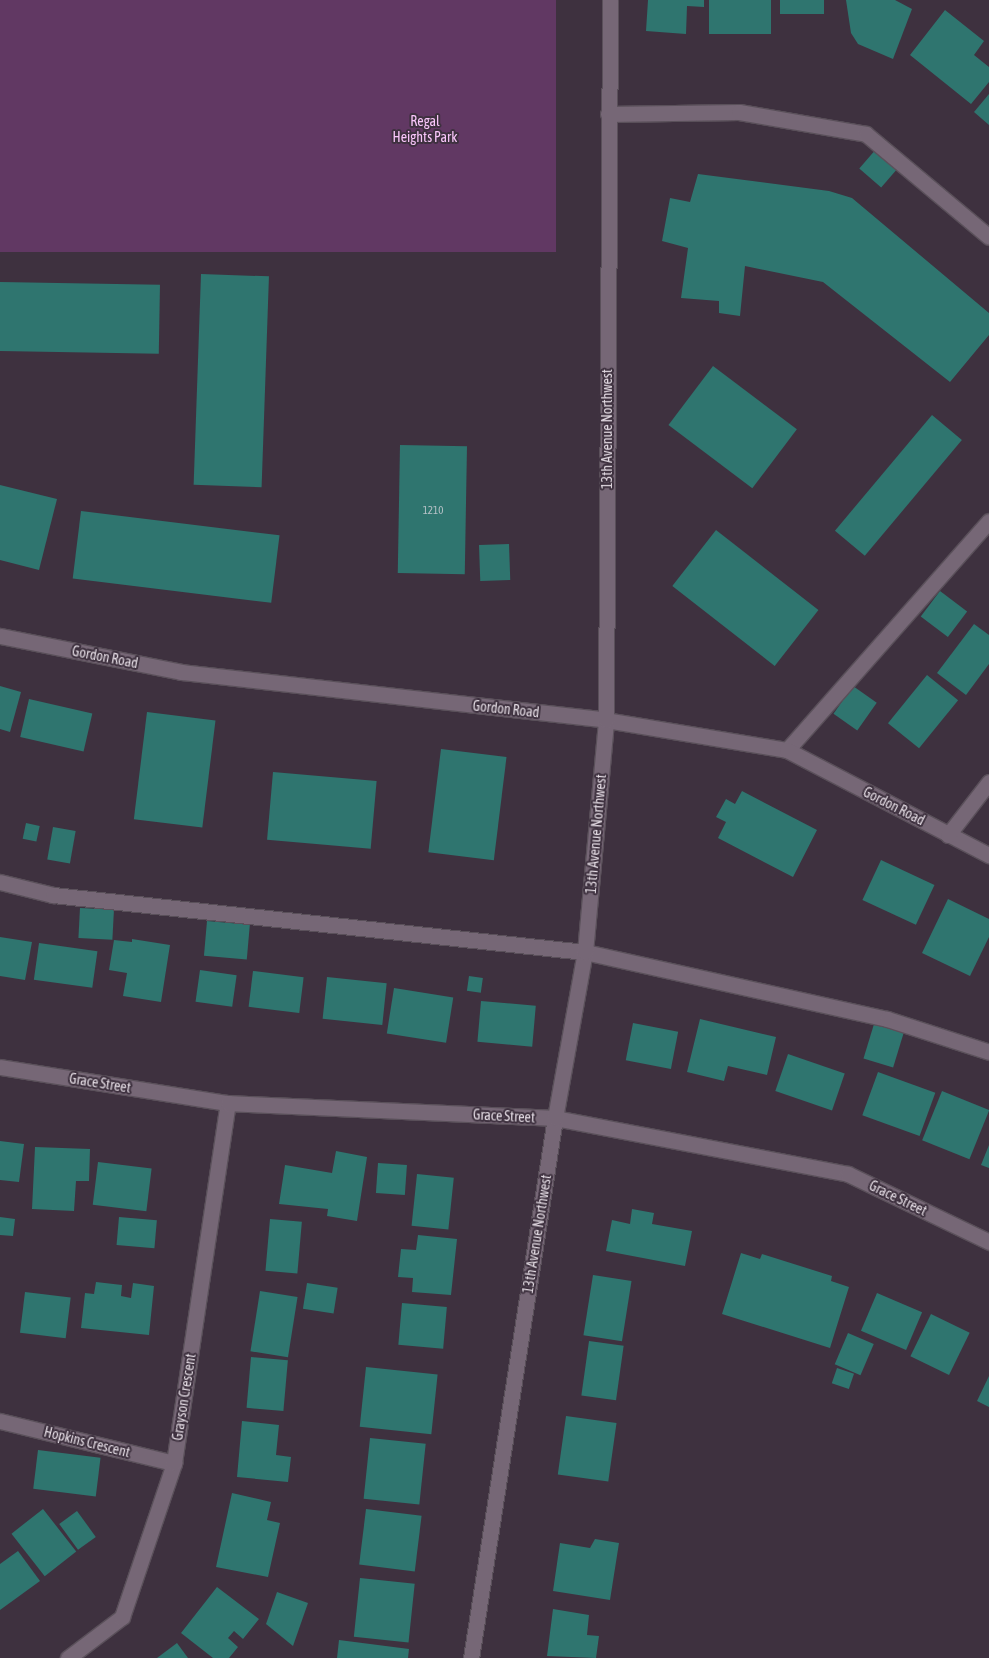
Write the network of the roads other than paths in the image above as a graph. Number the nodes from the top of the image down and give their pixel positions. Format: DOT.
graph roads {
  1 [pos="610,0"];
  2 [pos="608,114"];
  3 [pos="989,237"];
  4 [pos="989,521"];
  5 [pos="0,636"];
  6 [pos="606,720"];
  7 [pos="786,750"];
  8 [pos="989,782"];
  9 [pos="948,835"];
  10 [pos="989,855"];
  11 [pos="0,882"];
  12 [pos="585,952"];
  13 [pos="989,1052"];
  14 [pos="0,1067"];
  15 [pos="228,1103"];
  16 [pos="555,1118"];
  17 [pos="989,1242"];
  18 [pos="0,1421"];
  19 [pos="174,1463"];
  20 [pos="68,1658"];
  21 [pos="471,1658"];
  1 -- 2 [label="street, 13th Avenue Northwest"];
  2 -- 3 [label="street"];
  2 -- 6 [label="street, 13th Avenue Northwest"];
  4 -- 7 [label="street"];
  5 -- 6 [label="street, Gordon Road"];
  6 -- 7 [label="street, Gordon Road"];
  6 -- 12 [label="street, 13th Avenue Northwest"];
  7 -- 9 [label="street, Gordon Road"];
  8 -- 9 [label="street"];
  9 -- 10 [label="street, Gordon Road"];
  11 -- 12 [label="street"];
  12 -- 13 [label="street"];
  12 -- 16 [label="street, 13th Avenue Northwest"];
  14 -- 15 [label="street, Grace Street"];
  15 -- 16 [label="street, Grace Street"];
  15 -- 19 [label="street, Grayson Crescent"];
  16 -- 17 [label="street, Grace Street"];
  16 -- 21 [label="street, 13th Avenue Northwest"];
  18 -- 19 [label="street, Hopkins Crescent"];
  19 -- 20 [label="street, Grayson Crescent"];
}
